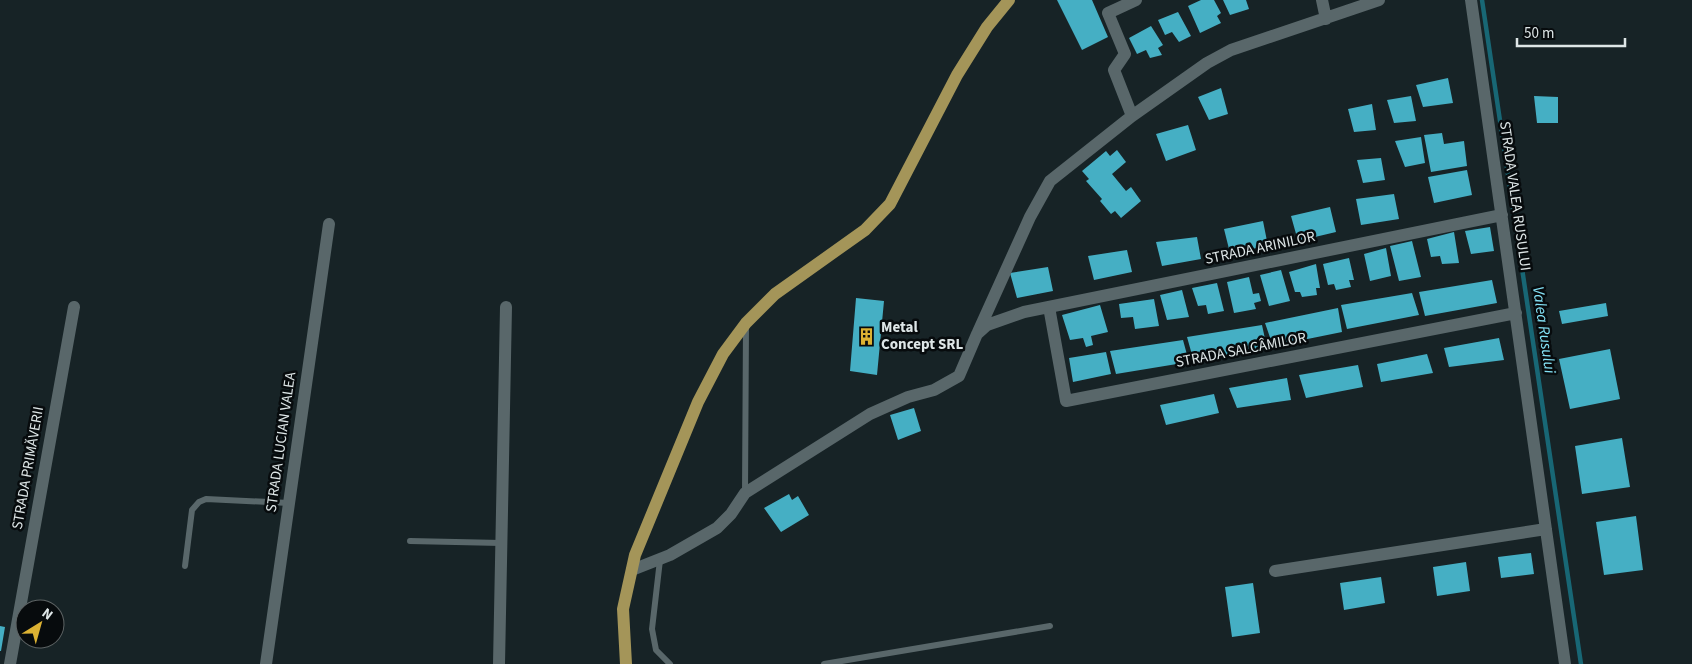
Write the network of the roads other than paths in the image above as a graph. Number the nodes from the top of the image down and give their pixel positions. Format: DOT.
graph roads {
  1 [pos="1009,0"];
  2 [pos="1136,0"];
  3 [pos="1322,0"];
  4 [pos="1380,0"];
  5 [pos="1471,0"];
  6 [pos="1326,19"];
  7 [pos="1132,116"];
  8 [pos="1502,215"];
  9 [pos="329,224"];
  10 [pos="74,307"];
  11 [pos="506,307"];
  12 [pos="1050,307"];
  13 [pos="1516,313"];
  14 [pos="746,323"];
  15 [pos="977,334"];
  16 [pos="745,493"];
  17 [pos="289,503"];
  18 [pos="1546,529"];
  19 [pos="410,541"];
  20 [pos="501,543"];
  21 [pos="660,560"];
  22 [pos="185,566"];
  23 [pos="632,570"];
  24 [pos="1275,571"];
  25 [pos="1050,626"];
  26 [pos="10,664"];
  27 [pos="266,664"];
  28 [pos="499,664"];
  29 [pos="626,664"];
  30 [pos="670,664"];
  31 [pos="824,664"];
  32 [pos="1565,664"];
  1 -- 14 [label="main road"];
  2 -- 7 [label="street"];
  3 -- 6 [label="street"];
  4 -- 6 [label="street"];
  5 -- 8 [label="street, STRADA VALEA RUSULUI"];
  6 -- 7 [label="street"];
  7 -- 15 [label="street"];
  8 -- 12 [label="street, STRADA ARINILOR"];
  8 -- 13 [label="street, STRADA VALEA RUSULUI"];
  9 -- 17 [label="street, STRADA LUCIAN VALEA"];
  10 -- 26 [label="street, STRADA PRIMĂVERII"];
  11 -- 20 [label="street"];
  12 -- 13 [label="street, STRADA SALCÂMILOR"];
  12 -- 15 [label="street, STRADA ARINILOR"];
  13 -- 18 [label="street, STRADA VALEA RUSULUI"];
  14 -- 16 [label="lane"];
  14 -- 23 [label="main road"];
  15 -- 16 [label="street"];
  16 -- 21 [label="street"];
  17 -- 22 [label="lane"];
  17 -- 27 [label="street, STRADA LUCIAN VALEA"];
  18 -- 24 [label="street"];
  18 -- 32 [label="street, STRADA VALEA RUSULUI"];
  19 -- 20 [label="lane"];
  20 -- 28 [label="street"];
  21 -- 23 [label="street"];
  21 -- 30 [label="lane"];
  23 -- 29 [label="main road"];
  25 -- 31 [label="lane"];
}
